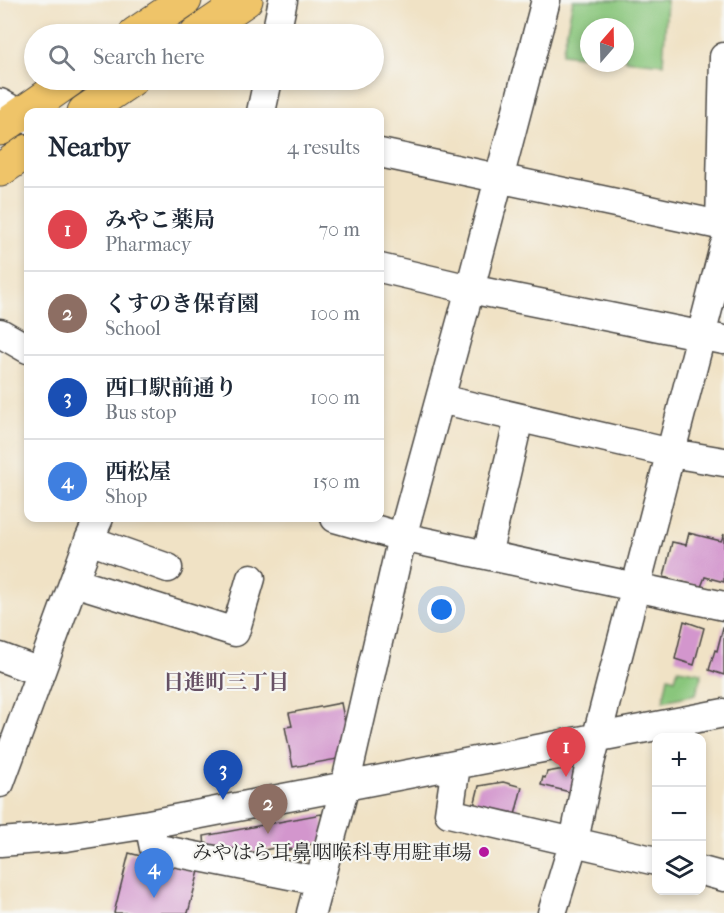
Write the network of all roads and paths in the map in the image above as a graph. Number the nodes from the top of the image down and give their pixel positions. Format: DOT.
graph roads {
  1 [pos="185,0"];
  2 [pos="246,0"];
  3 [pos="283,0"];
  4 [pos="546,0"];
  5 [pos="150,24"];
  6 [pos="211,24"];
  7 [pos="278,24"];
  8 [pos="724,57"];
  9 [pos="54,90"];
  10 [pos="116,90"];
  11 [pos="266,90"];
  12 [pos="25,108"];
  13 [pos="90,108"];
  14 [pos="262,108"];
  15 [pos="24,154"];
  16 [pos="384,154"];
  17 [pos="0,170"];
  18 [pos="499,178"];
  19 [pos="723,233"];
  20 [pos="384,269"];
  21 [pos="470,289"];
  22 [pos="0,333"];
  23 [pos="712,338"];
  24 [pos="24,346"];
  25 [pos="440,399"];
  26 [pos="519,418"];
  27 [pos="671,453"];
  28 [pos="724,462"];
  29 [pos="349,522"];
  30 [pos="94,529"];
  31 [pos="402,537"];
  32 [pos="488,555"];
  33 [pos="168,568"];
  34 [pos="250,578"];
  35 [pos="74,582"];
  36 [pos="635,588"];
  37 [pos="724,606"];
  38 [pos="0,657"];
  39 [pos="40,672"];
  40 [pos="724,713"];
  41 [pos="597,737"];
  42 [pos="456,766"];
  43 [pos="0,783"];
  44 [pos="345,786"];
  45 [pos="149,824"];
  46 [pos="574,841"];
  47 [pos="0,842"];
  48 [pos="652,860"];
  49 [pos="706,872"];
  50 [pos="724,877"];
  51 [pos="320,881"];
  52 [pos="311,913"];
  53 [pos="552,913"];
  1 -- 5 [label="highway"];
  2 -- 6 [label="highway"];
  3 -- 7 [label="street"];
  4 -- 18 [label="street"];
  8 -- 19 [label="street"];
  9 -- 12 [label="highway"];
  10 -- 13 [label="highway"];
  11 -- 14 [label="street"];
  15 -- 17 [label="highway"];
  16 -- 18 [label="street"];
  18 -- 19 [label="street"];
  18 -- 21 [label="street"];
  19 -- 23 [label="street"];
  20 -- 21 [label="street"];
  21 -- 23 [label="street"];
  21 -- 25 [label="street"];
  22 -- 24 [label="street"];
  23 -- 27 [label="street"];
  25 -- 26 [label="street"];
  25 -- 31 [label="street"];
  26 -- 27 [label="street"];
  26 -- 32 [label="street"];
  27 -- 28 [label="street"];
  27 -- 36 [label="street"];
  29 -- 31 [label="street"];
  30 -- 33 [label="street"];
  30 -- 35 [label="street"];
  31 -- 32 [label="street"];
  31 -- 44 [label="street"];
  32 -- 36 [label="street"];
  34 -- 35 [label="street"];
  35 -- 39 [label="street"];
  36 -- 37 [label="street"];
  36 -- 41 [label="street"];
  38 -- 39 [label="street"];
  39 -- 43 [label="street"];
  40 -- 41 [label="street"];
  41 -- 42 [label="street"];
  41 -- 46 [label="street"];
  42 -- 44 [label="street"];
  42 -- 46 [label="street"];
  44 -- 45 [label="street"];
  44 -- 51 [label="street"];
  45 -- 47 [label="street"];
  45 -- 51 [label="street"];
  46 -- 48 [label="street"];
  46 -- 53 [label="street"];
  49 -- 50 [label="street"];
  51 -- 52 [label="street"];
}
